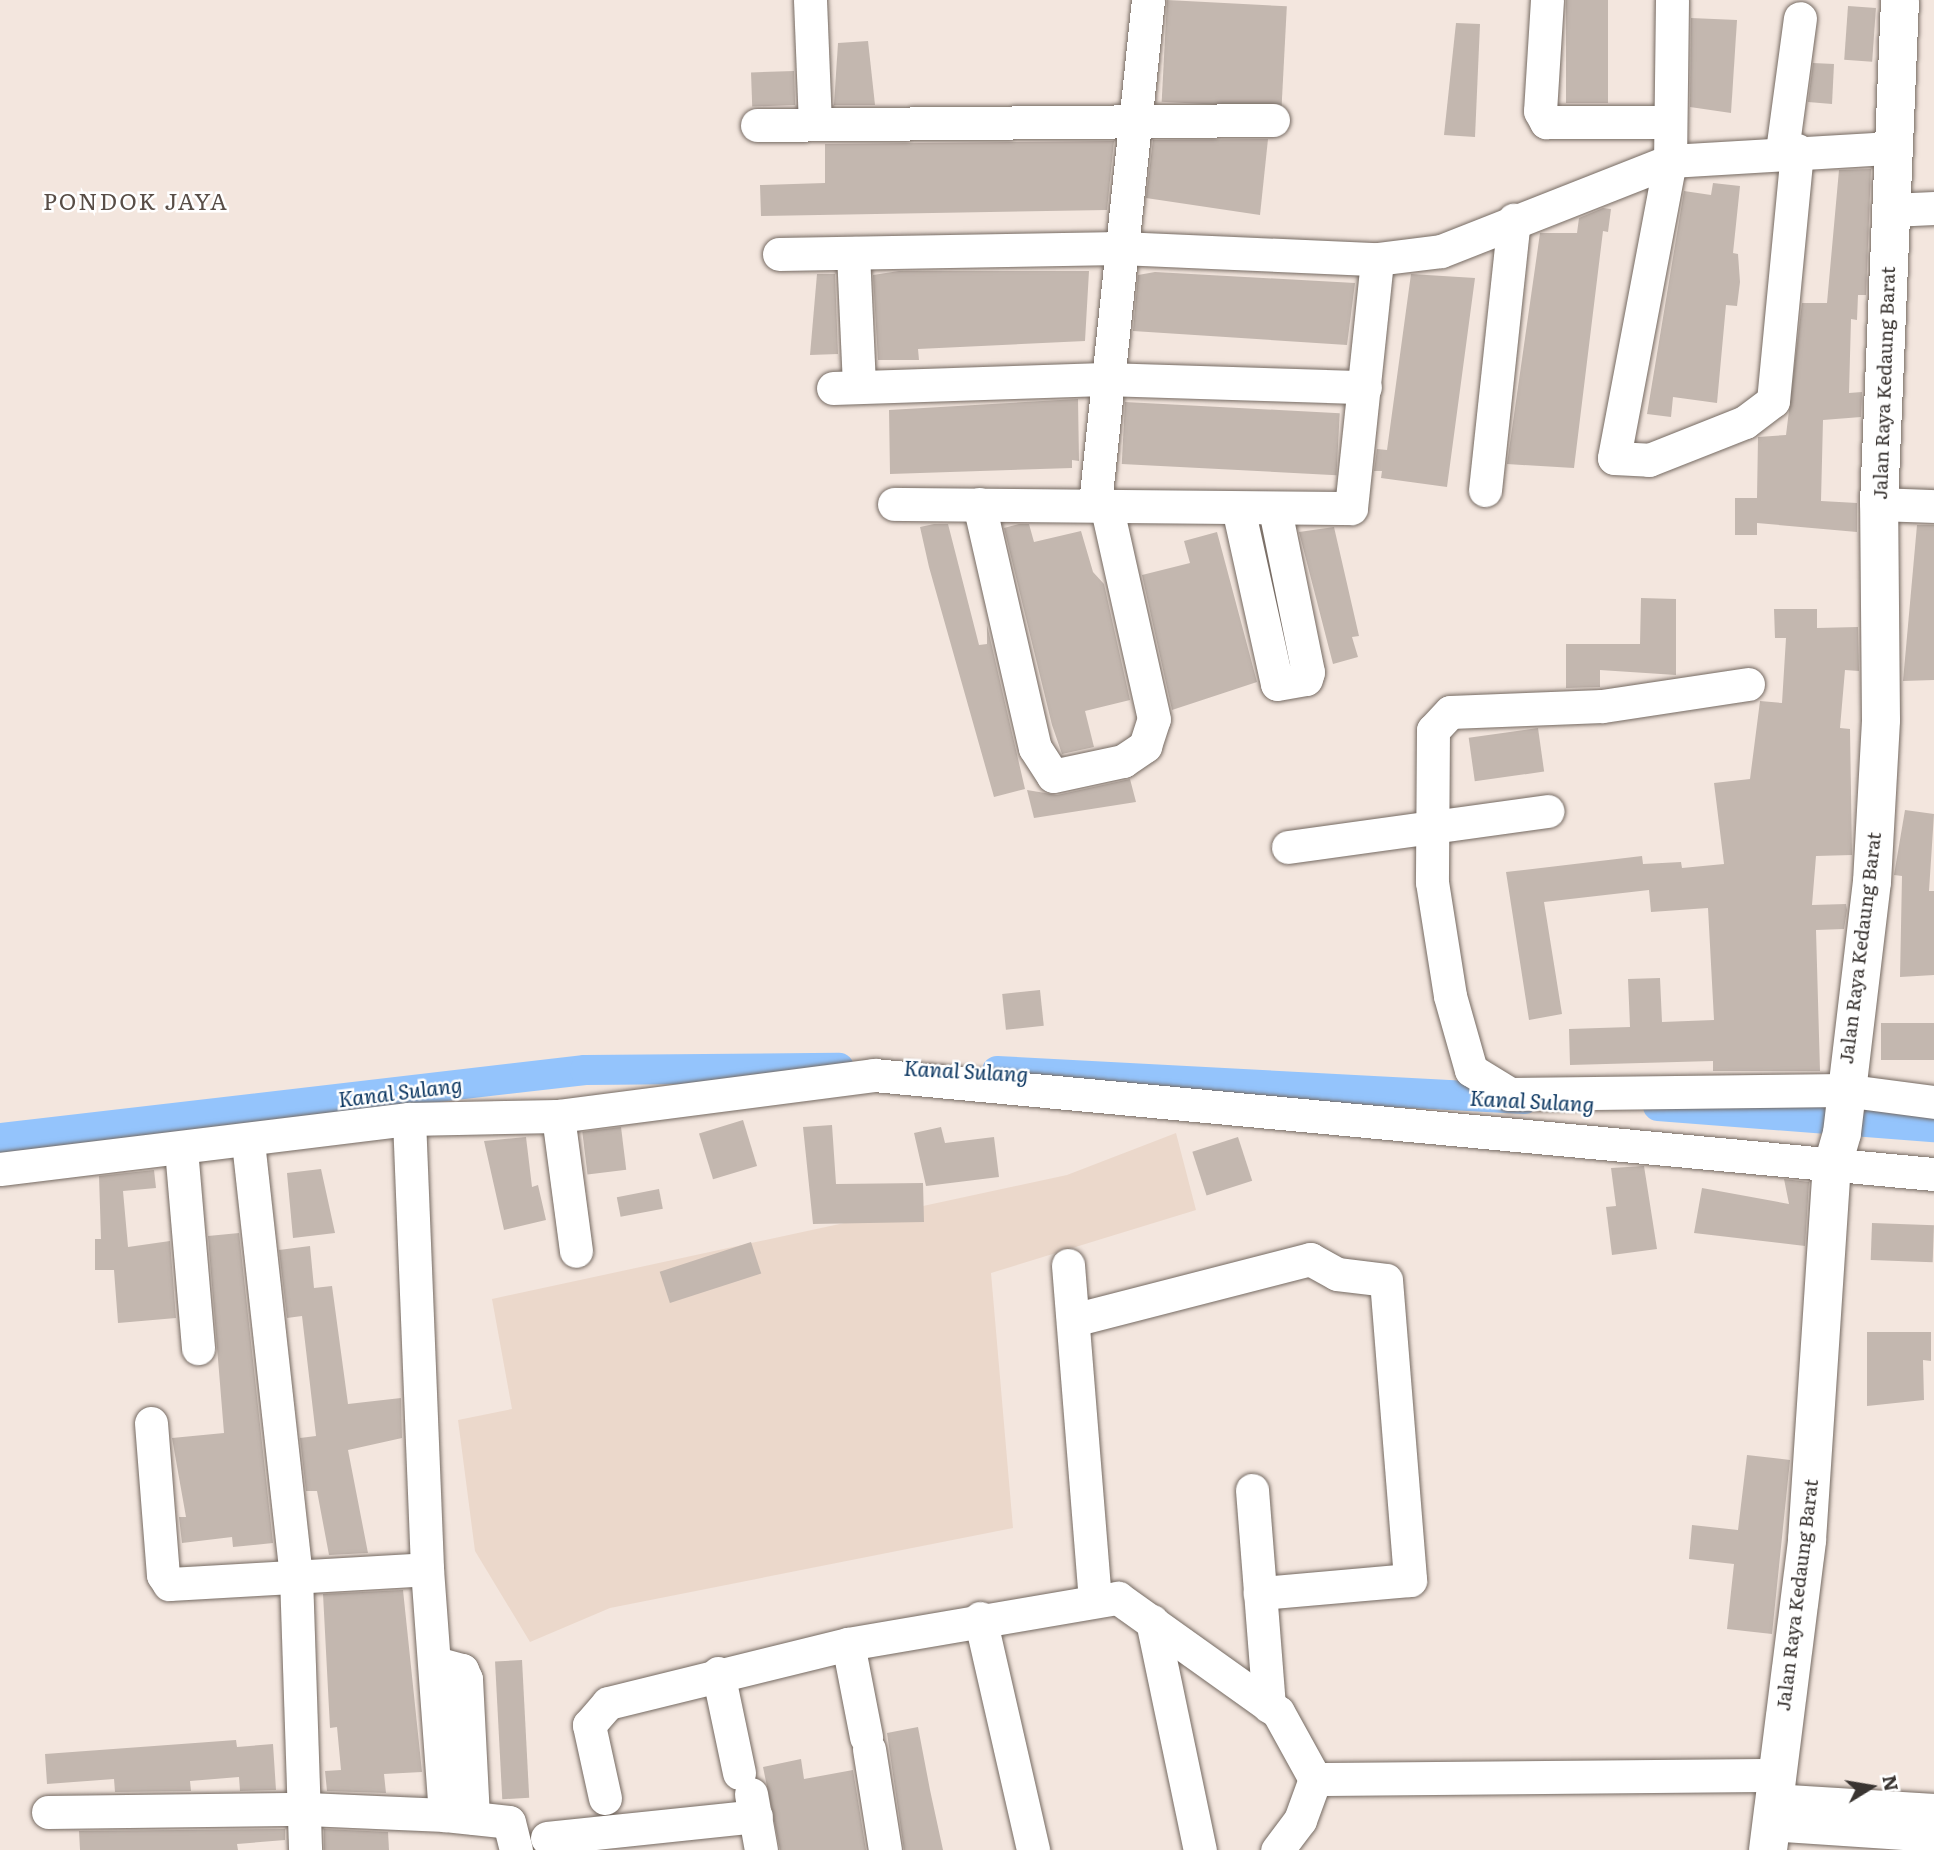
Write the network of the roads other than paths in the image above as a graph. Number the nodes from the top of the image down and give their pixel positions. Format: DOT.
graph roads {
  1 [pos="810,0"];
  2 [pos="1148,0"];
  3 [pos="1547,0"];
  4 [pos="1672,0"];
  5 [pos="1900,0"];
  6 [pos="1800,18"];
  7 [pos="1138,119"];
  8 [pos="1273,120"];
  9 [pos="1667,122"];
  10 [pos="815,124"];
  11 [pos="757,125"];
  12 [pos="1892,148"];
  13 [pos="1790,151"];
  14 [pos="1670,161"];
  15 [pos="1934,208"];
  16 [pos="1891,210"];
  17 [pos="1514,220"];
  18 [pos="1121,248"];
  19 [pos="853,253"];
  20 [pos="779,254"];
  21 [pos="1377,259"];
  22 [pos="1104,379"];
  23 [pos="1365,387"];
  24 [pos="1485,490"];
  25 [pos="894,504"];
  26 [pos="979,504"];
  27 [pos="1101,504"];
  28 [pos="1879,504"];
  29 [pos="1934,506"];
  30 [pos="1238,508"];
  31 [pos="1275,510"];
  32 [pos="1748,684"];
  33 [pos="1548,811"];
  34 [pos="1430,826"];
  35 [pos="1288,847"];
  36 [pos="1934,1102"];
  37 [pos="1842,1108"];
  38 [pos="558,1116"];
  39 [pos="409,1119"];
  40 [pos="248,1142"];
  41 [pos="181,1149"];
  42 [pos="1832,1168"];
  43 [pos="0,1169"];
  44 [pos="1934,1174"];
  45 [pos="576,1251"];
  46 [pos="1068,1265"];
  47 [pos="1077,1319"];
  48 [pos="198,1348"];
  49 [pos="151,1423"];
  50 [pos="1252,1490"];
  51 [pos="427,1569"];
  52 [pos="296,1576"];
  53 [pos="1260,1593"];
  54 [pos="1095,1598"];
  55 [pos="980,1618"];
  56 [pos="1152,1620"];
  57 [pos="848,1644"];
  58 [pos="718,1673"];
  59 [pos="1269,1706"];
  60 [pos="1315,1779"];
  61 [pos="748,1794"];
  62 [pos="605,1798"];
  63 [pos="307,1809"];
  64 [pos="1934,1810"];
  65 [pos="48,1812"];
  66 [pos="1771,1812"];
  67 [pos="1826,1815"];
  68 [pos="459,1817"];
  69 [pos="1934,1835"];
  70 [pos="547,1838"];
  71 [pos="305,1850"];
  72 [pos="516,1850"];
  73 [pos="761,1850"];
  74 [pos="885,1850"];
  75 [pos="1033,1850"];
  76 [pos="1200,1850"];
  77 [pos="1277,1850"];
  1 -- 10 [label="street"];
  2 -- 7 [label="street"];
  3 -- 9 [label="street"];
  4 -- 9 [label="street"];
  5 -- 12 [label="street, Jalan Raya Kedaung Barat"];
  6 -- 13 [label="street"];
  7 -- 8 [label="street"];
  7 -- 10 [label="street"];
  7 -- 18 [label="street"];
  9 -- 14 [label="street"];
  10 -- 11 [label="street"];
  12 -- 13 [label="street"];
  12 -- 16 [label="street, Jalan Raya Kedaung Barat"];
  13 -- 14 [label="street"];
  13 -- 14 [label="street"];
  14 -- 17 [label="street"];
  15 -- 16 [label="street"];
  16 -- 28 [label="street, Jalan Raya Kedaung Barat"];
  17 -- 21 [label="street"];
  17 -- 24 [label="street"];
  18 -- 19 [label="street"];
  18 -- 21 [label="street"];
  18 -- 22 [label="street"];
  19 -- 20 [label="street"];
  19 -- 22 [label="street"];
  21 -- 23 [label="street"];
  22 -- 23 [label="street"];
  22 -- 27 [label="street"];
  23 -- 31 [label="street"];
  25 -- 26 [label="street"];
  26 -- 27 [label="street"];
  26 -- 27 [label="street"];
  27 -- 30 [label="street"];
  28 -- 29 [label="street"];
  28 -- 37 [label="street, Jalan Raya Kedaung Barat"];
  30 -- 31 [label="street"];
  30 -- 31 [label="street"];
  32 -- 34 [label="street"];
  33 -- 34 [label="street"];
  34 -- 35 [label="street"];
  34 -- 37 [label="street"];
  36 -- 37 [label="street"];
  37 -- 42 [label="street, Jalan Raya Kedaung Barat"];
  38 -- 39 [label="street"];
  38 -- 42 [label="street"];
  38 -- 45 [label="street"];
  39 -- 40 [label="street"];
  39 -- 51 [label="street"];
  40 -- 41 [label="street"];
  40 -- 52 [label="street"];
  41 -- 43 [label="street"];
  41 -- 48 [label="street"];
  42 -- 44 [label="street"];
  42 -- 66 [label="street, Jalan Raya Kedaung Barat"];
  46 -- 47 [label="street"];
  47 -- 53 [label="street"];
  47 -- 54 [label="street"];
  49 -- 52 [label="street"];
  50 -- 53 [label="street"];
  51 -- 52 [label="street"];
  51 -- 68 [label="street"];
  52 -- 63 [label="street"];
  53 -- 59 [label="street"];
  54 -- 55 [label="street"];
  54 -- 56 [label="street"];
  55 -- 57 [label="street"];
  55 -- 75 [label="street"];
  56 -- 59 [label="street"];
  56 -- 76 [label="street"];
  57 -- 58 [label="street"];
  57 -- 74 [label="street"];
  58 -- 61 [label="street"];
  58 -- 62 [label="street"];
  59 -- 60 [label="street"];
  60 -- 66 [label="street"];
  60 -- 77 [label="street"];
  61 -- 70 [label="street"];
  61 -- 73 [label="street"];
  63 -- 65 [label="street"];
  63 -- 68 [label="street"];
  63 -- 71 [label="street"];
  64 -- 67 [label="street"];
  66 -- 67 [label="street"];
  67 -- 69 [label="street"];
  68 -- 72 [label="street"];
}
